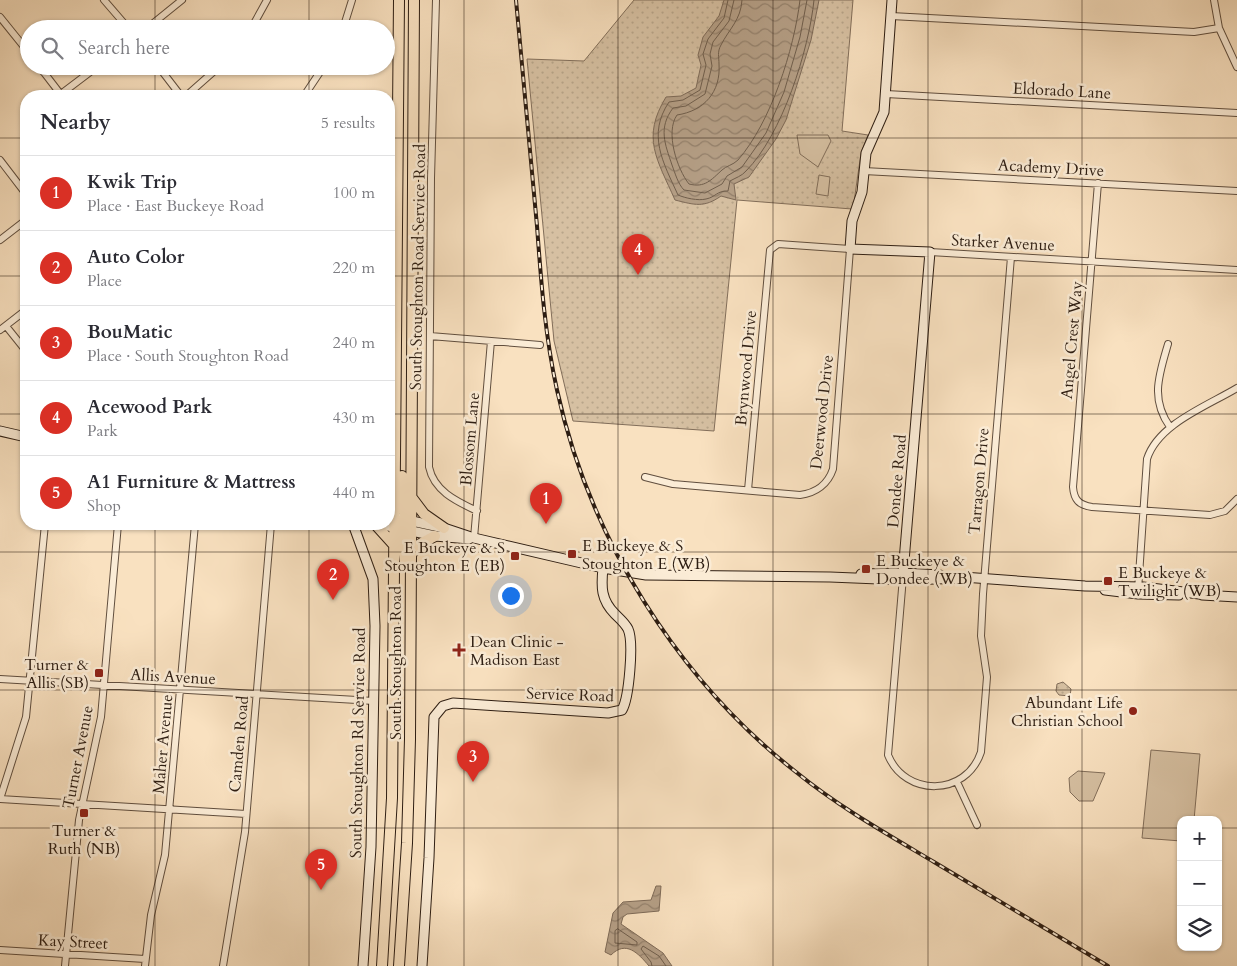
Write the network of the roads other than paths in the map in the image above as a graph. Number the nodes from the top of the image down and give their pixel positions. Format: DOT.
graph roads {
  1 [pos="104,0"];
  2 [pos="182,0"];
  3 [pos="267,0"];
  4 [pos="352,0"];
  5 [pos="398,0"];
  6 [pos="414,0"];
  7 [pos="436,0"];
  8 [pos="892,0"];
  9 [pos="1214,0"];
  10 [pos="891,16"];
  11 [pos="0,17"];
  12 [pos="121,20"];
  13 [pos="157,20"];
  14 [pos="256,20"];
  15 [pos="346,20"];
  16 [pos="1219,28"];
  17 [pos="20,42"];
  18 [pos="1237,67"];
  19 [pos="46,75"];
  20 [pos="87,75"];
  21 [pos="165,75"];
  22 [pos="210,75"];
  23 [pos="319,75"];
  24 [pos="310,89"];
  25 [pos="57,90"];
  26 [pos="67,90"];
  27 [pos="176,90"];
  28 [pos="193,90"];
  29 [pos="886,94"];
  30 [pos="1237,113"];
  31 [pos="0,160"];
  32 [pos="864,171"];
  33 [pos="1098,184"];
  34 [pos="20,186"];
  35 [pos="1237,191"];
  36 [pos="20,225"];
  37 [pos="0,240"];
  38 [pos="850,249"];
  39 [pos="770,250"];
  40 [pos="930,252"];
  41 [pos="1012,257"];
  42 [pos="1091,262"];
  43 [pos="1237,270"];
  44 [pos="20,315"];
  45 [pos="6,326"];
  46 [pos="0,330"];
  47 [pos="430,336"];
  48 [pos="491,341"];
  49 [pos="20,344"];
  50 [pos="1168,344"];
  51 [pos="540,345"];
  52 [pos="396,383"];
  53 [pos="1237,388"];
  54 [pos="1170,427"];
  55 [pos="0,430"];
  56 [pos="20,435"];
  57 [pos="645,477"];
  58 [pos="395,490"];
  59 [pos="748,490"];
  60 [pos="412,498"];
  61 [pos="1237,499"];
  62 [pos="1143,510"];
  63 [pos="477,511"];
  64 [pos="401,523"];
  65 [pos="444,528"];
  66 [pos="44,530"];
  67 [pos="117,530"];
  68 [pos="194,530"];
  69 [pos="270,530"];
  70 [pos="355,530"];
  71 [pos="379,530"];
  72 [pos="435,536"];
  73 [pos="474,538"];
  74 [pos="394,546"];
  75 [pos="411,554"];
  76 [pos="603,568"];
  77 [pos="903,576"];
  78 [pos="984,579"];
  79 [pos="1138,590"];
  80 [pos="1237,597"];
  81 [pos="0,679"];
  82 [pos="29,681"];
  83 [pos="411,683"];
  84 [pos="102,686"];
  85 [pos="180,690"];
  86 [pos="256,694"];
  87 [pos="374,701"];
  88 [pos="958,782"];
  89 [pos="0,799"];
  90 [pos="82,804"];
  91 [pos="170,808"];
  92 [pos="246,814"];
  93 [pos="977,825"];
  94 [pos="0,950"];
  95 [pos="66,954"];
  96 [pos="145,962"];
  97 [pos="65,966"];
  98 [pos="222,966"];
  99 [pos="363,966"];
  100 [pos="382,966"];
  101 [pos="400,966"];
  102 [pos="422,966"];
  1 -- 12 [label="street"];
  2 -- 13 [label="street"];
  3 -- 14 [label="street"];
  4 -- 15 [label="street"];
  5 -- 52 [label="main road, South Stoughton Road"];
  6 -- 60 [label="main road, South Stoughton Road"];
  7 -- 47 [label="street, South Stoughton Road Service Road"];
  8 -- 10 [label="street"];
  9 -- 16 [label="street"];
  10 -- 16 [label="street"];
  10 -- 29 [label="street"];
  11 -- 17 [label="street"];
  16 -- 18 [label="street"];
  19 -- 25 [label="street"];
  20 -- 26 [label="street"];
  21 -- 27 [label="street"];
  22 -- 28 [label="street"];
  23 -- 24 [label="street"];
  29 -- 30 [label="street, Eldorado Lane"];
  29 -- 32 [label="street"];
  31 -- 34 [label="street"];
  32 -- 33 [label="street, Academy Drive"];
  32 -- 38 [label="street"];
  33 -- 35 [label="street, Academy Drive"];
  33 -- 42 [label="street, Angel Crest Way"];
  36 -- 37 [label="street"];
  38 -- 39 [label="street, Starker Avenue"];
  38 -- 40 [label="street, Starker Avenue"];
  38 -- 59 [label="street, Deerwood Drive"];
  39 -- 59 [label="street, Brynwood Drive"];
  40 -- 41 [label="street, Starker Avenue"];
  40 -- 77 [label="street, Dondee Road"];
  41 -- 42 [label="street, Starker Avenue"];
  41 -- 78 [label="street, Tarragon Drive"];
  42 -- 43 [label="street, Starker Avenue"];
  42 -- 62 [label="street, Angel Crest Way"];
  44 -- 45 [label="street"];
  45 -- 46 [label="street"];
  45 -- 49 [label="street"];
  47 -- 48 [label="street"];
  47 -- 63 [label="street, South Stoughton Road Service Road"];
  48 -- 51 [label="street"];
  48 -- 63 [label="street, Blossom Lane"];
  50 -- 54 [label="street"];
  52 -- 58 [label="main road, South Stoughton Road"];
  52 -- 64 [label="main road"];
  53 -- 54 [label="street"];
  54 -- 62 [label="street"];
  55 -- 56 [label="street"];
  57 -- 59 [label="street, Deerwood Drive"];
  58 -- 64 [label="main road, South Stoughton Road"];
  60 -- 64 [label="main road, South Stoughton Road"];
  60 -- 65 [label="main road"];
  61 -- 62 [label="street"];
  62 -- 79 [label="street"];
  63 -- 73 [label="street, Blossom Lane"];
  64 -- 65 [label="street"];
  64 -- 72 [label="street"];
  64 -- 74 [label="main road, South Stoughton Road"];
  64 -- 75 [label="main road, South Stoughton Road"];
  64 -- 83 [label="main road"];
  65 -- 73 [label="street"];
  66 -- 82 [label="street"];
  67 -- 84 [label="street, Turner Avenue"];
  68 -- 85 [label="street, Maher Avenue"];
  69 -- 86 [label="street, Camden Road"];
  70 -- 87 [label="street, South Stoughton Rd Service Road"];
  71 -- 74 [label="main road"];
  72 -- 73 [label="street"];
  72 -- 75 [label="main road"];
  73 -- 76 [label="street"];
  74 -- 100 [label="main road, South Stoughton Road"];
  75 -- 83 [label="main road, South Stoughton Road"];
  76 -- 77 [label="street"];
  76 -- 102 [label="street, Service Road"];
  77 -- 78 [label="street"];
  77 -- 88 [label="street, Dondee Road"];
  78 -- 79 [label="street"];
  78 -- 88 [label="street, Tarragon Drive"];
  79 -- 80 [label="street"];
  81 -- 82 [label="street, Allis Avenue"];
  82 -- 84 [label="street, Allis Avenue"];
  82 -- 89 [label="street"];
  83 -- 101 [label="main road, South Stoughton Road"];
  84 -- 85 [label="street, Allis Avenue"];
  84 -- 90 [label="street, Turner Avenue"];
  85 -- 86 [label="street, Allis Avenue"];
  85 -- 91 [label="street, Maher Avenue"];
  86 -- 87 [label="street, Allis Avenue"];
  86 -- 92 [label="street, Camden Road"];
  87 -- 99 [label="street, South Stoughton Rd Service Road"];
  88 -- 93 [label="street"];
  89 -- 90 [label="street"];
  90 -- 91 [label="street"];
  90 -- 95 [label="street, Turner Avenue"];
  91 -- 92 [label="street"];
  91 -- 96 [label="street, Maher Avenue"];
  92 -- 98 [label="street, Camden Road"];
  94 -- 95 [label="street, Kay Street"];
  95 -- 96 [label="street, Kay Street"];
  95 -- 97 [label="street, Turner Avenue"];
}
